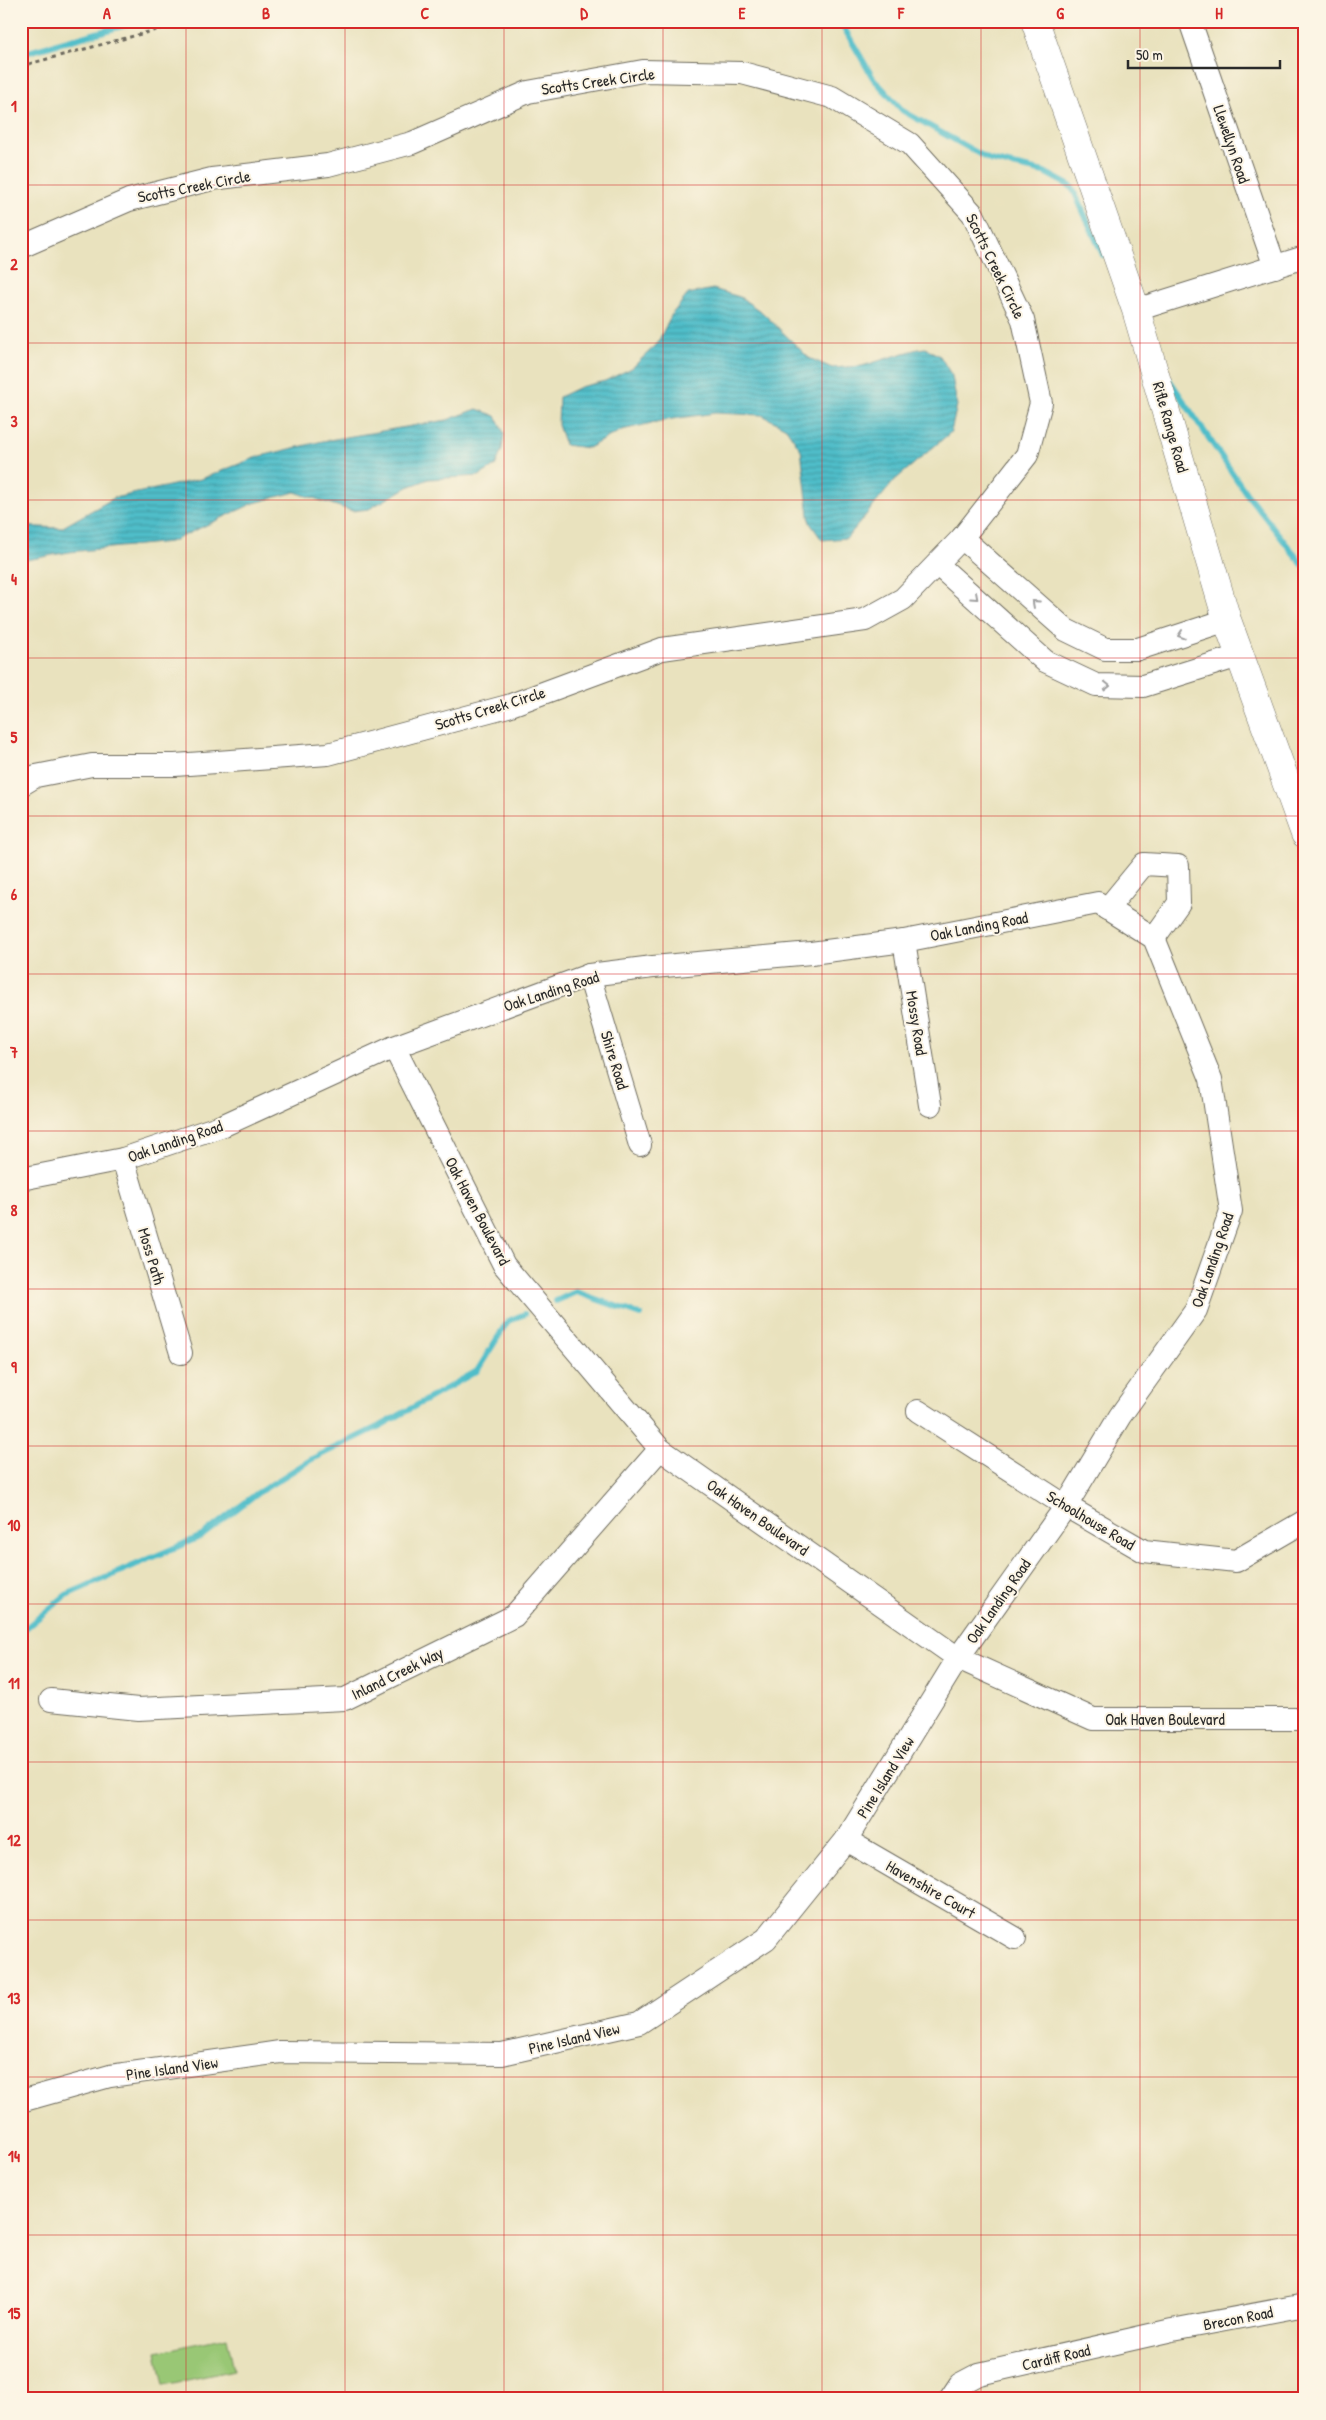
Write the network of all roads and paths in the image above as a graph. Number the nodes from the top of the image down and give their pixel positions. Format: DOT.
graph roads {
  1 [pos="190,21"];
  2 [pos="1035,21"];
  3 [pos="1190,21"];
  4 [pos="21,66"];
  5 [pos="21,247"];
  6 [pos="1305,257"];
  7 [pos="1275,267"];
  8 [pos="1136,310"];
  9 [pos="962,538"];
  10 [pos="938,565"];
  11 [pos="1227,620"];
  12 [pos="1242,655"];
  13 [pos="21,785"];
  14 [pos="1305,834"];
  15 [pos="1107,909"];
  16 [pos="1154,938"];
  17 [pos="904,941"];
  18 [pos="589,975"];
  19 [pos="394,1047"];
  20 [pos="930,1105"];
  21 [pos="640,1145"];
  22 [pos="123,1159"];
  23 [pos="21,1179"];
  24 [pos="180,1353"];
  25 [pos="918,1411"];
  26 [pos="660,1449"];
  27 [pos="1066,1506"];
  28 [pos="1305,1521"];
  29 [pos="958,1658"];
  30 [pos="51,1700"];
  31 [pos="1305,1719"];
  32 [pos="846,1840"];
  33 [pos="1015,1938"];
  34 [pos="21,2101"];
  35 [pos="1305,2305"];
  36 [pos="1172,2330"];
  37 [pos="950,2399"];
  1 -- 4 [label="path"];
  2 -- 8 [label="main road, Rifle Range Road"];
  3 -- 7 [label="street, Llewellyn Road"];
  5 -- 9 [label="street, Scotts Creek Circle"];
  6 -- 7 [label="street"];
  7 -- 8 [label="street"];
  8 -- 11 [label="main road, Rifle Range Road"];
  9 -- 10 [label="street, Scotts Creek Circle"];
  11 -- 9 [label="street, one-way"];
  10 -- 12 [label="street, one-way"];
  10 -- 13 [label="street, Scotts Creek Circle"];
  11 -- 12 [label="main road, Rifle Range Road"];
  12 -- 14 [label="main road, Rifle Range Road"];
  15 -- 16 [label="street, Oak Landing Road"];
  15 -- 16 [label="street"];
  15 -- 17 [label="street, Oak Landing Road"];
  16 -- 27 [label="street, Oak Landing Road"];
  17 -- 18 [label="street, Oak Landing Road"];
  17 -- 20 [label="street, Mossy Road"];
  18 -- 19 [label="street, Oak Landing Road"];
  18 -- 21 [label="street, Shire Road"];
  19 -- 22 [label="street, Oak Landing Road"];
  19 -- 26 [label="street, Oak Haven Boulevard"];
  22 -- 23 [label="street, Oak Landing Road"];
  22 -- 24 [label="street, Moss Path"];
  25 -- 27 [label="street, Schoolhouse Road"];
  26 -- 29 [label="street, Oak Haven Boulevard"];
  26 -- 30 [label="street, Inland Creek Way"];
  27 -- 28 [label="street, Schoolhouse Road"];
  27 -- 29 [label="street, Oak Landing Road"];
  29 -- 31 [label="street, Oak Haven Boulevard"];
  29 -- 32 [label="street, Pine Island View"];
  32 -- 33 [label="street, Havenshire Court"];
  32 -- 34 [label="street, Pine Island View"];
  35 -- 36 [label="street, Brecon Road"];
  36 -- 37 [label="street, Cardiff Road"];
}
